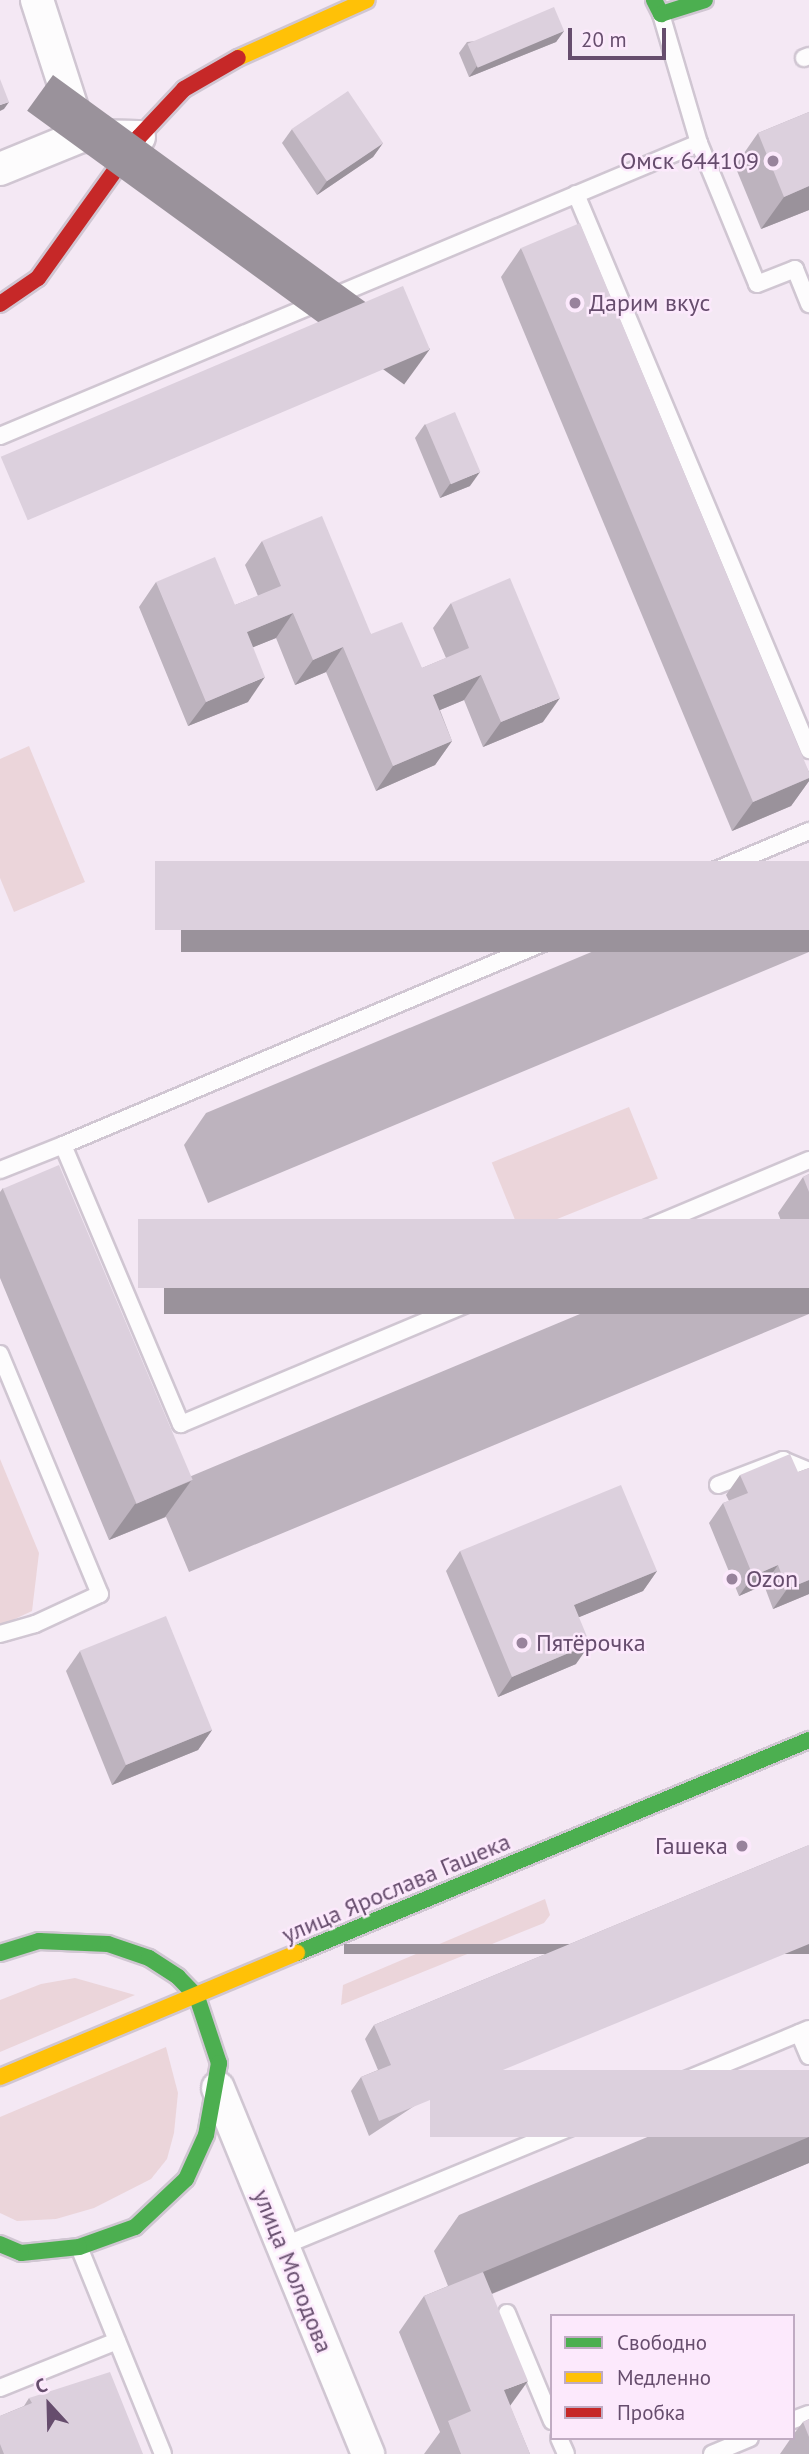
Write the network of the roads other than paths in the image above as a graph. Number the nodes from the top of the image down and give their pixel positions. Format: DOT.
graph roads {
  1 [pos="37,0"];
  2 [pos="367,0"];
  3 [pos="705,0"];
  4 [pos="658,7"];
  5 [pos="81,136"];
  6 [pos="139,137"];
  7 [pos="699,143"];
  8 [pos="0,169"];
  9 [pos="576,194"];
  10 [pos="0,304"];
  11 [pos="809,304"];
  12 [pos="0,436"];
  13 [pos="809,750"];
  14 [pos="809,831"];
  15 [pos="63,1145"];
  16 [pos="809,1160"];
  17 [pos="0,1170"];
  18 [pos="0,1354"];
  19 [pos="809,1471"];
  20 [pos="718,1485"];
  21 [pos="0,1634"];
  22 [pos="809,1740"];
  23 [pos="0,1953"];
  24 [pos="197,1997"];
  25 [pos="804,2031"];
  26 [pos="809,2056"];
  27 [pos="0,2077"];
  28 [pos="218,2088"];
  29 [pos="0,2244"];
  30 [pos="284,2246"];
  31 [pos="79,2247"];
  32 [pos="508,2314"];
  33 [pos="117,2341"];
  34 [pos="0,2388"];
  35 [pos="550,2416"];
  36 [pos="745,2440"];
  37 [pos="163,2454"];
  38 [pos="368,2454"];
  39 [pos="712,2454"];
  1 -- 5 [label="street"];
  2 -- 6 [label="street"];
  3 -- 4 [label="street"];
  4 -- 7 [label="lane"];
  5 -- 6 [label="street"];
  5 -- 8 [label="street"];
  6 -- 10 [label="street"];
  7 -- 9 [label="lane"];
  7 -- 11 [label="lane"];
  9 -- 12 [label="lane"];
  9 -- 13 [label="lane"];
  14 -- 15 [label="lane"];
  15 -- 16 [label="lane"];
  15 -- 17 [label="lane"];
  18 -- 21 [label="lane"];
  19 -- 20 [label="lane"];
  22 -- 24 [label="street, улица Ярослава Гашека"];
  23 -- 24 [label="street"];
  24 -- 27 [label="street, улица Ярослава Гашека"];
  24 -- 28 [label="street"];
  25 -- 26 [label="lane"];
  25 -- 30 [label="lane"];
  28 -- 30 [label="street, улица Молодова"];
  28 -- 31 [label="street"];
  29 -- 31 [label="street"];
  30 -- 38 [label="street, улица Молодова"];
  31 -- 33 [label="lane"];
  32 -- 35 [label="lane"];
  33 -- 34 [label="lane"];
  33 -- 37 [label="lane"];
  36 -- 39 [label="lane"];
}
